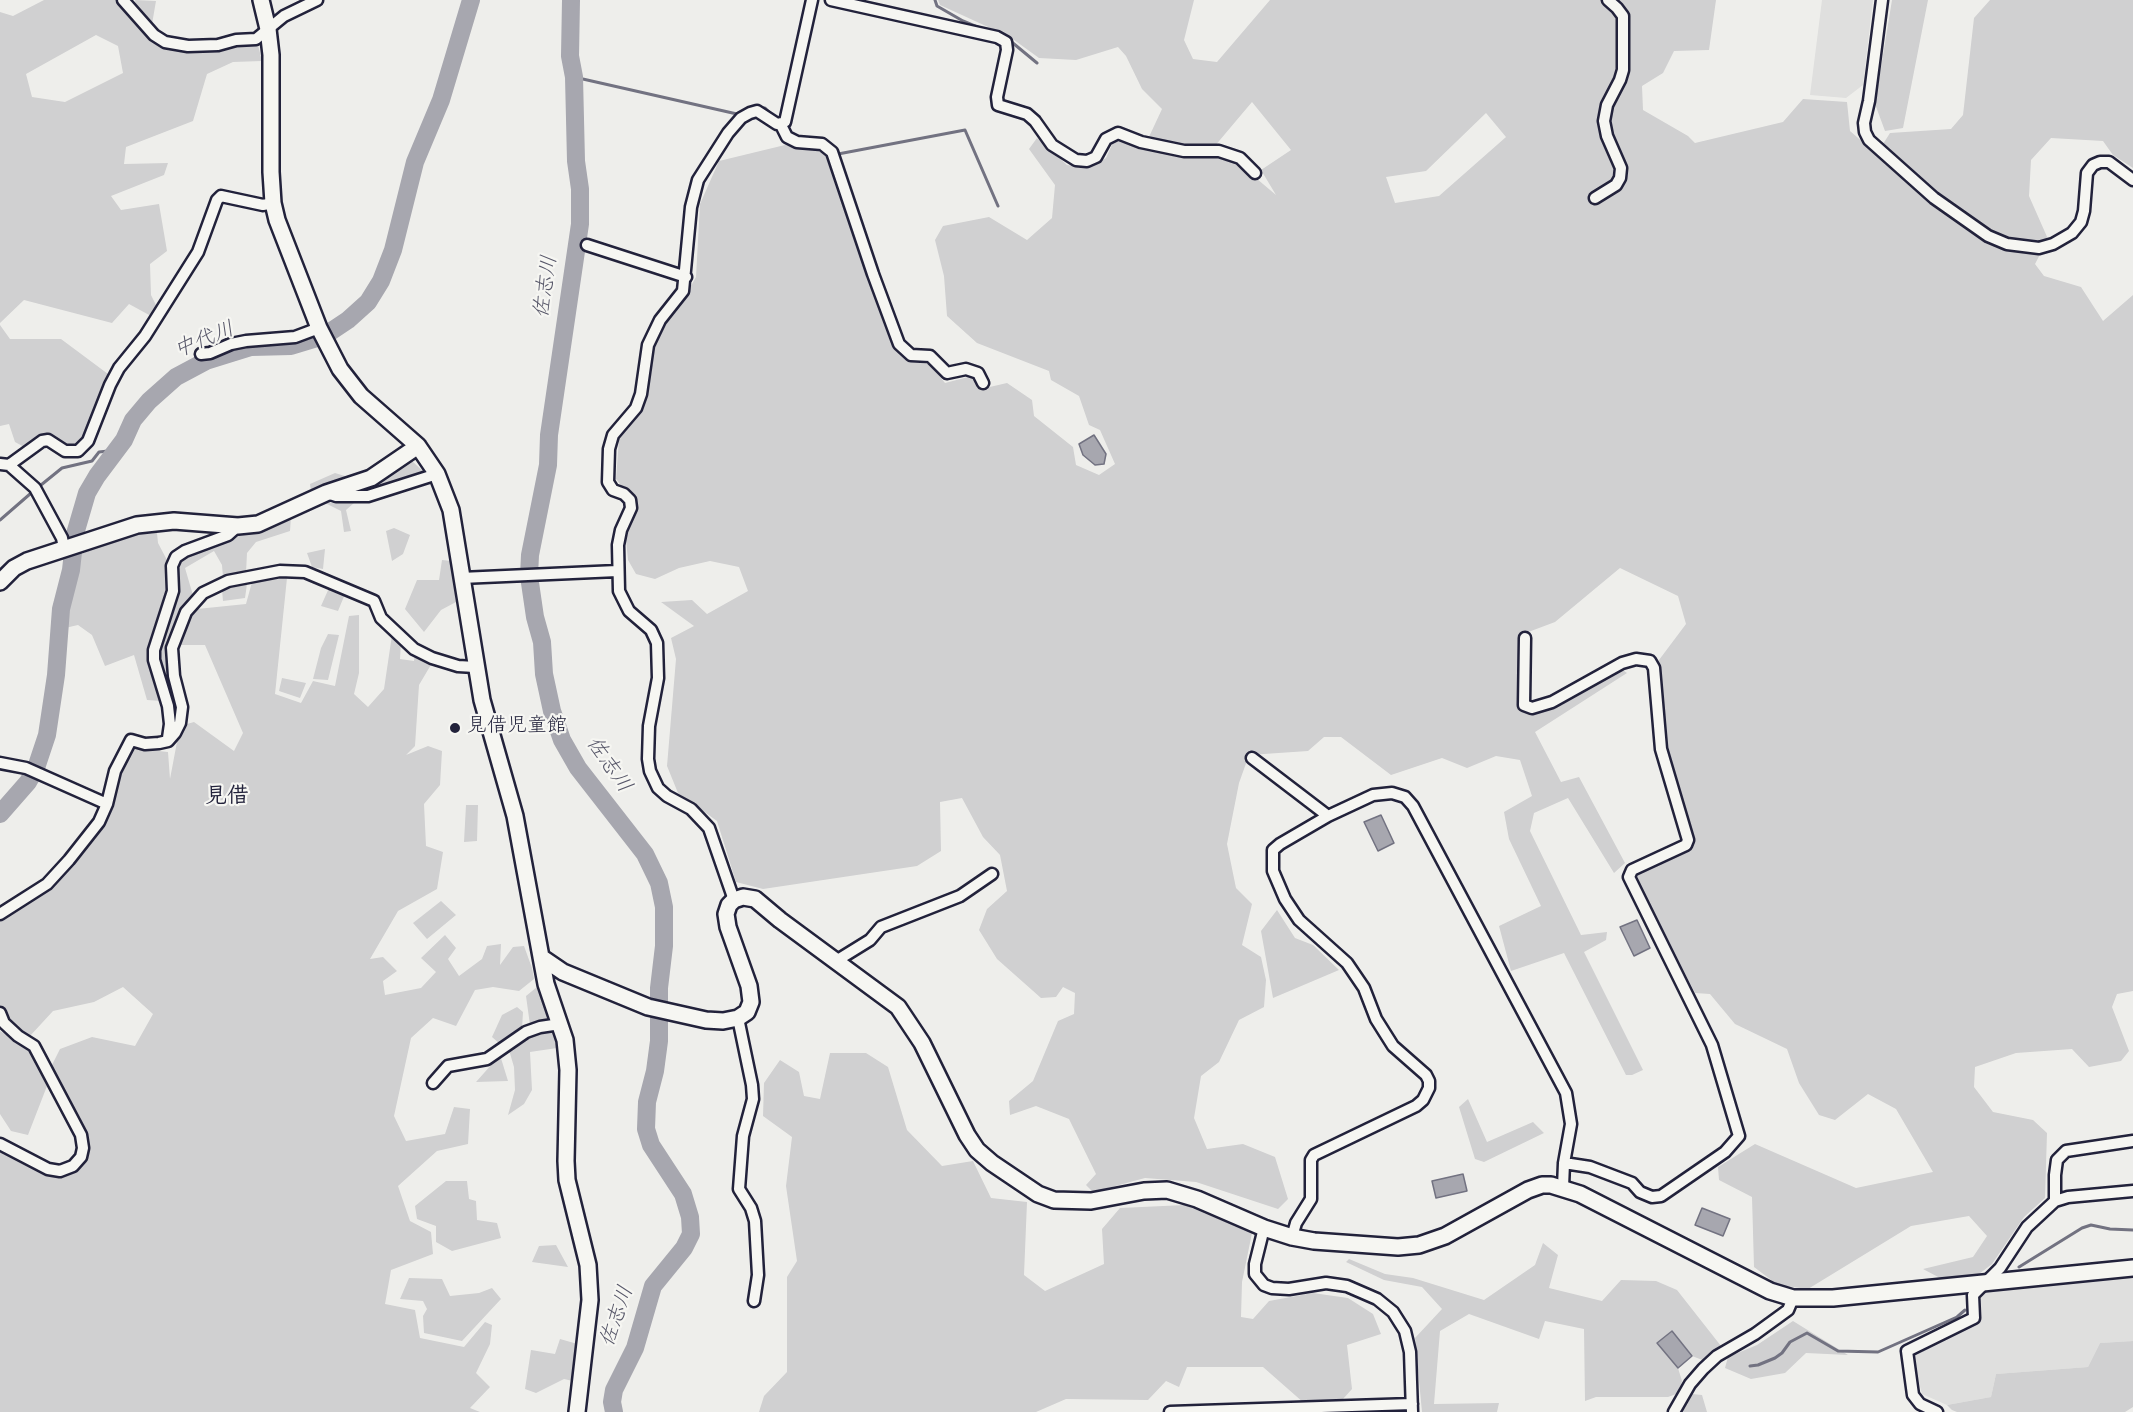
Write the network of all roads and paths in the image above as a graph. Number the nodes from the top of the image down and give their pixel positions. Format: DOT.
graph roads {
  1 [pos="123,0"];
  2 [pos="261,0"];
  3 [pos="317,0"];
  4 [pos="812,0"];
  5 [pos="831,0"];
  6 [pos="1608,0"];
  7 [pos="1882,0"];
  8 [pos="268,29"];
  9 [pos="781,125"];
  10 [pos="1255,173"];
  11 [pos="2133,180"];
  12 [pos="1595,198"];
  13 [pos="273,203"];
  14 [pos="587,245"];
  15 [pos="686,277"];
  16 [pos="319,328"];
  17 [pos="201,354"];
  18 [pos="982,383"];
  19 [pos="418,446"];
  20 [pos="4,464"];
  21 [pos="437,474"];
  22 [pos="326,493"];
  23 [pos="238,526"];
  24 [pos="64,548"];
  25 [pos="617,571"];
  26 [pos="461,578"];
  27 [pos="0,582"];
  28 [pos="1525,638"];
  29 [pos="475,668"];
  30 [pos="168,741"];
  31 [pos="1252,758"];
  32 [pos="0,763"];
  33 [pos="107,804"];
  34 [pos="1328,816"];
  35 [pos="992,874"];
  36 [pos="734,900"];
  37 [pos="0,914"];
  38 [pos="541,957"];
  39 [pos="836,961"];
  40 [pos="0,1013"];
  41 [pos="738,1018"];
  42 [pos="560,1024"];
  43 [pos="433,1083"];
  44 [pos="2133,1142"];
  45 [pos="0,1144"];
  46 [pos="1564,1163"];
  47 [pos="1563,1187"];
  48 [pos="2133,1191"];
  49 [pos="2055,1201"];
  50 [pos="1264,1228"];
  51 [pos="1292,1236"];
  52 [pos="2133,1268"];
  53 [pos="1985,1282"];
  54 [pos="1793,1298"];
  55 [pos="754,1301"];
  56 [pos="1412,1408"];
  57 [pos="577,1412"];
  58 [pos="1170,1412"];
  59 [pos="1674,1412"];
  60 [pos="1937,1412"];
  1 -- 8 [label="street"];
  2 -- 8 [label="street"];
  3 -- 8 [label="street"];
  4 -- 9 [label="street"];
  5 -- 10 [label="street"];
  6 -- 12 [label="street"];
  7 -- 11 [label="street"];
  8 -- 13 [label="street"];
  9 -- 15 [label="street"];
  9 -- 18 [label="street"];
  13 -- 16 [label="street"];
  13 -- 20 [label="street"];
  14 -- 15 [label="street"];
  15 -- 25 [label="street"];
  16 -- 17 [label="street"];
  16 -- 19 [label="street"];
  19 -- 21 [label="street"];
  19 -- 22 [label="street"];
  20 -- 24 [label="street"];
  21 -- 22 [label="street"];
  21 -- 26 [label="street"];
  22 -- 23 [label="street"];
  23 -- 24 [label="street"];
  23 -- 30 [label="street"];
  24 -- 27 [label="street"];
  25 -- 26 [label="street"];
  25 -- 36 [label="street"];
  26 -- 29 [label="street"];
  28 -- 46 [label="street"];
  29 -- 30 [label="street"];
  29 -- 38 [label="street"];
  30 -- 33 [label="street"];
  31 -- 34 [label="street"];
  32 -- 33 [label="street"];
  33 -- 37 [label="street"];
  34 -- 46 [label="street"];
  34 -- 51 [label="street"];
  35 -- 39 [label="street"];
  36 -- 39 [label="street"];
  36 -- 41 [label="street"];
  38 -- 41 [label="street"];
  38 -- 42 [label="street"];
  39 -- 50 [label="street"];
  40 -- 45 [label="street"];
  41 -- 55 [label="street"];
  42 -- 43 [label="street"];
  42 -- 57 [label="street"];
  44 -- 49 [label="street"];
  46 -- 47 [label="street"];
  47 -- 51 [label="street"];
  47 -- 54 [label="street"];
  48 -- 49 [label="street"];
  49 -- 53 [label="street"];
  50 -- 51 [label="street"];
  50 -- 56 [label="street"];
  52 -- 53 [label="street"];
  53 -- 54 [label="street"];
  53 -- 60 [label="street"];
  54 -- 59 [label="street"];
  56 -- 58 [label="street"];
}
